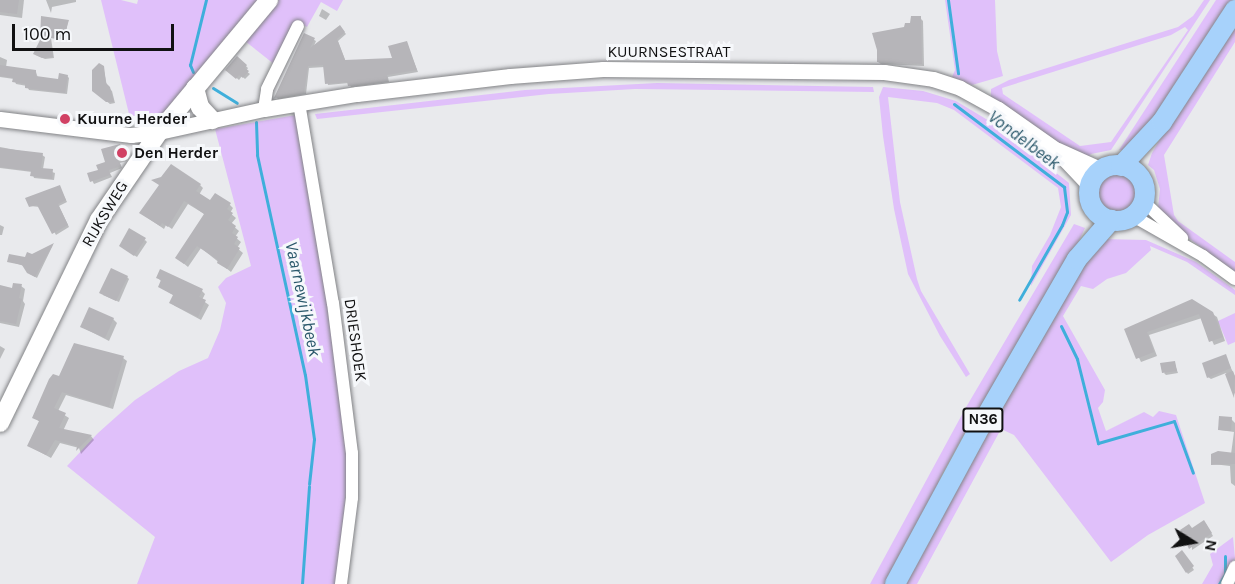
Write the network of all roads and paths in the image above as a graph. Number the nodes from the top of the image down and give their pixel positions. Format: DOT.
graph roads {
  1 [pos="269,0"];
  2 [pos="1235,10"];
  3 [pos="298,26"];
  4 [pos="195,88"];
  5 [pos="299,103"];
  6 [pos="264,109"];
  7 [pos="0,119"];
  8 [pos="212,120"];
  9 [pos="1162,122"];
  10 [pos="159,132"];
  11 [pos="1055,149"];
  12 [pos="1112,168"];
  13 [pos="1090,186"];
  14 [pos="1140,200"];
  15 [pos="1103,215"];
  16 [pos="1203,256"];
  17 [pos="1235,279"];
  18 [pos="0,423"];
  19 [pos="1235,567"];
  20 [pos="341,584"];
  21 [pos="895,584"];
  22 [pos="1227,584"];
  1 -- 4 [label="main road, RIJKSWEG"];
  2 -- 9 [label="main road"];
  3 -- 6 [label="street"];
  4 -- 8 [label="main road"];
  4 -- 10 [label="main road, RIJKSWEG"];
  5 -- 6 [label="street, KUURNSESTRAAT"];
  5 -- 11 [label="street, KUURNSESTRAAT"];
  5 -- 20 [label="street, DRIESHOEK"];
  6 -- 8 [label="street, KUURNSESTRAAT"];
  7 -- 10 [label="street, KUURNSESTRAAT"];
  8 -- 10 [label="street, KUURNSESTRAAT"];
  9 -- 12 [label="main road"];
  9 -- 14 [label="main road"];
  10 -- 18 [label="main road, RIJKSWEG"];
  11 -- 12 [label="street, KUURNSESTRAAT"];
  11 -- 13 [label="street, KUURNSESTRAAT"];
  12 -- 13 [label="main road"];
  12 -- 14 [label="main road"];
  13 -- 15 [label="main road"];
  14 -- 15 [label="main road"];
  14 -- 16 [label="street"];
  14 -- 16 [label="street"];
  15 -- 21 [label="main road, N36"];
  16 -- 17 [label="street"];
  19 -- 22 [label="street"];
}
